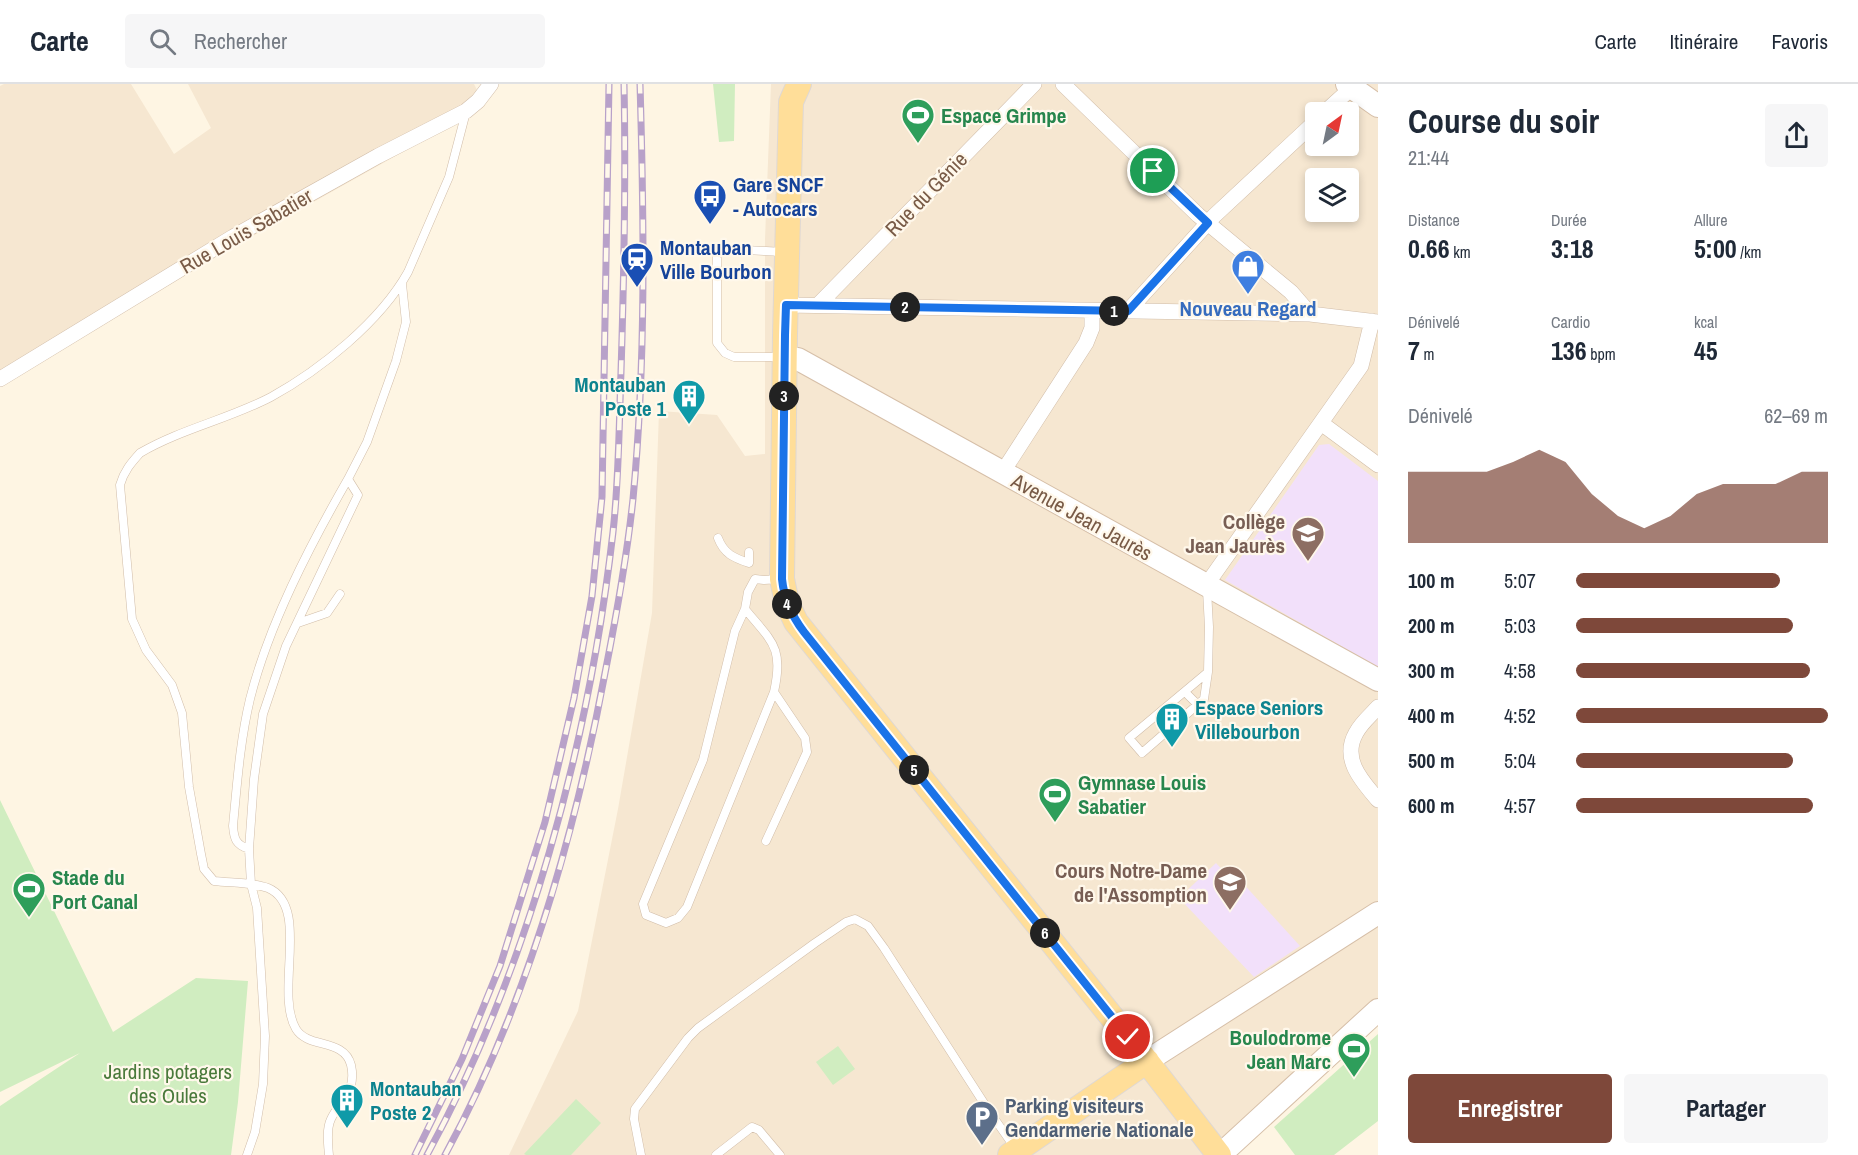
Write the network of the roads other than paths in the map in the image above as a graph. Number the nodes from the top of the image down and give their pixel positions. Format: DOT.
graph roads {
  1 [pos="491,84"];
  2 [pos="799,84"];
  3 [pos="1034,84"];
  4 [pos="1063,84"];
  5 [pos="1352,85"];
  6 [pos="1335,102"];
  7 [pos="1378,106"];
  8 [pos="466,111"];
  9 [pos="1305,131"];
  10 [pos="1208,223"];
  11 [pos="787,252"];
  12 [pos="402,284"];
  13 [pos="786,305"];
  14 [pos="818,305"];
  15 [pos="1092,311"];
  16 [pos="1128,311"];
  17 [pos="1310,314"];
  18 [pos="1375,322"];
  19 [pos="785,357"];
  20 [pos="0,379"];
  21 [pos="1321,423"];
  22 [pos="1378,465"];
  23 [pos="1002,473"];
  24 [pos="348,479"];
  25 [pos="718,538"];
  26 [pos="749,552"];
  27 [pos="749,563"];
  28 [pos="755,579"];
  29 [pos="782,579"];
  30 [pos="1207,584"];
  31 [pos="340,594"];
  32 [pos="745,609"];
  33 [pos="298,623"];
  34 [pos="1208,672"];
  35 [pos="1378,680"];
  36 [pos="1185,692"];
  37 [pos="774,693"];
  38 [pos="1198,705"];
  39 [pos="1378,707"];
  40 [pos="1378,800"];
  41 [pos="766,841"];
  42 [pos="249,849"];
  43 [pos="251,884"];
  44 [pos="1378,913"];
  45 [pos="1378,1010"];
  46 [pos="1147,1061"];
  47 [pos="1013,1152"];
  48 [pos="247,1155"];
  49 [pos="328,1155"];
  50 [pos="641,1155"];
  51 [pos="717,1155"];
  52 [pos="780,1155"];
  53 [pos="1220,1155"];
  1 -- 8 [label="street, Rue Louis Sabatier"];
  2 -- 11 [label="main road"];
  3 -- 14 [label="street, Rue du Génie"];
  4 -- 10 [label="street"];
  5 -- 6 [label="street"];
  5 -- 7 [label="street"];
  8 -- 12 [label="lane"];
  8 -- 20 [label="street, Rue Louis Sabatier"];
  9 -- 10 [label="street"];
  10 -- 16 [label="street"];
  10 -- 17 [label="street"];
  11 -- 13 [label="main road"];
  11 -- 19 [label="lane"];
  12 -- 24 [label="lane"];
  12 -- 43 [label="lane"];
  13 -- 14 [label="street"];
  13 -- 19 [label="main road"];
  14 -- 15 [label="street"];
  15 -- 16 [label="street"];
  15 -- 23 [label="street"];
  16 -- 17 [label="street"];
  17 -- 18 [label="street"];
  18 -- 21 [label="street"];
  19 -- 23 [label="street, Avenue Jean Jaurès"];
  19 -- 29 [label="main road"];
  21 -- 22 [label="street"];
  21 -- 30 [label="street"];
  23 -- 30 [label="street, Avenue Jean Jaurès"];
  24 -- 33 [label="lane"];
  24 -- 42 [label="lane"];
  25 -- 27 [label="lane"];
  26 -- 27 [label="lane"];
  27 -- 28 [label="lane"];
  28 -- 29 [label="lane"];
  28 -- 32 [label="lane"];
  29 -- 46 [label="main road"];
  30 -- 34 [label="lane"];
  30 -- 35 [label="street, Avenue Jean Jaurès"];
  31 -- 33 [label="lane"];
  32 -- 37 [label="lane"];
  32 -- 37 [label="lane"];
  33 -- 42 [label="lane"];
  34 -- 36 [label="lane"];
  34 -- 38 [label="lane"];
  36 -- 38 [label="lane"];
  36 -- 38 [label="lane"];
  37 -- 41 [label="lane"];
  39 -- 40 [label="street"];
  42 -- 43 [label="lane"];
  43 -- 48 [label="lane"];
  43 -- 49 [label="lane"];
  44 -- 46 [label="street"];
  45 -- 53 [label="street"];
  46 -- 47 [label="main road"];
  46 -- 53 [label="main road"];
  47 -- 50 [label="lane"];
  51 -- 52 [label="lane"];
}
